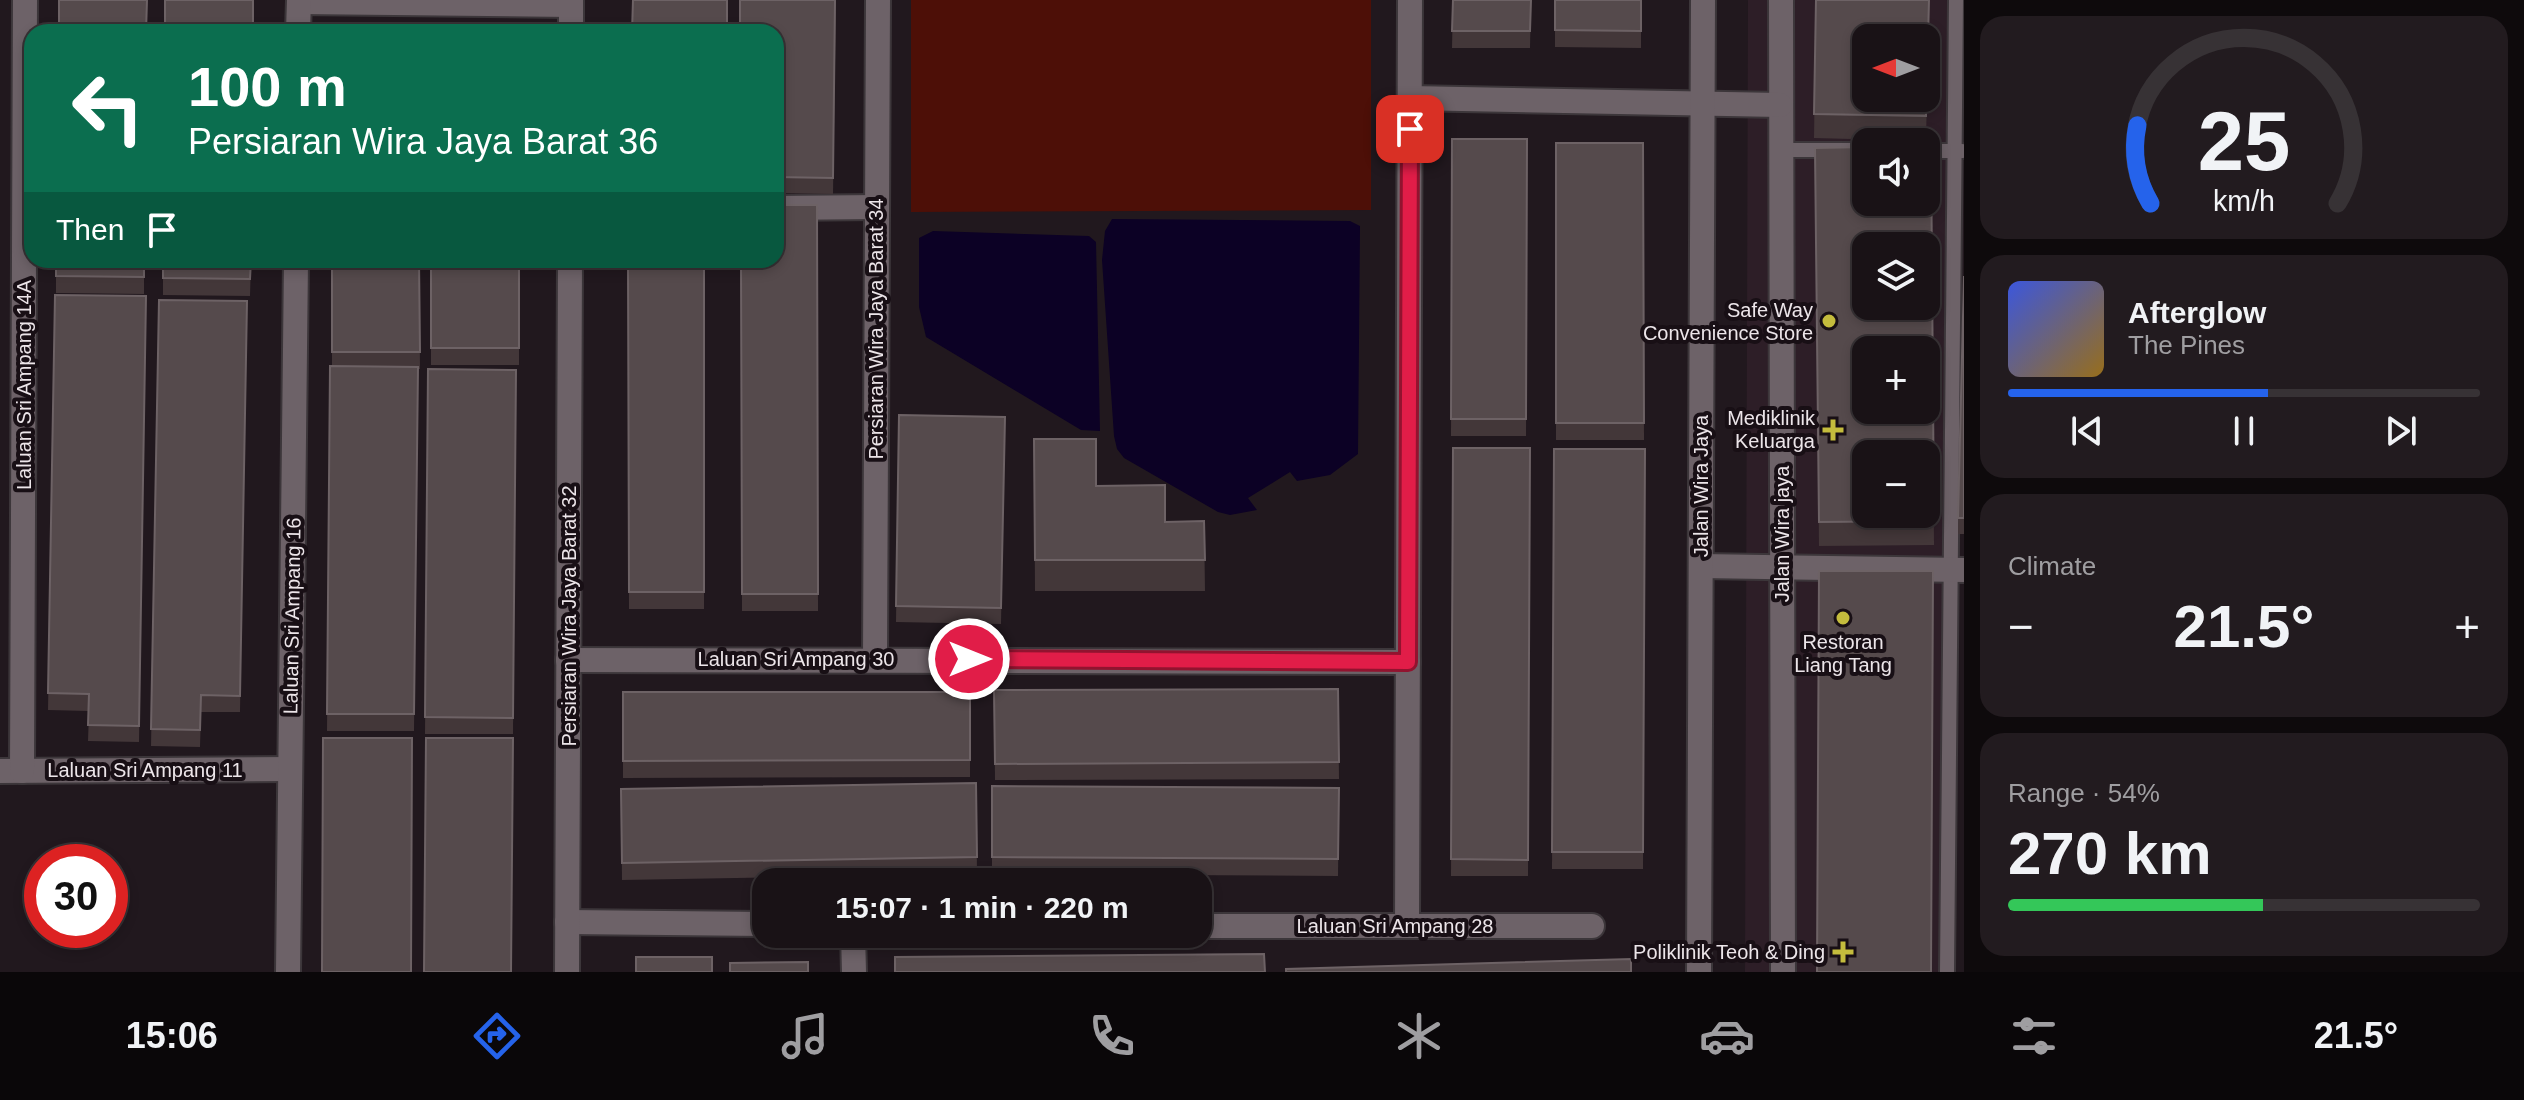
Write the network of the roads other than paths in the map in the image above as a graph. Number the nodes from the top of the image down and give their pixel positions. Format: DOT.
graph roads {
  1 [pos="25,0"];
  2 [pos="878,0"];
  3 [pos="1410,0"];
  4 [pos="1703,0"];
  5 [pos="1781,0"];
  6 [pos="1956,0"];
  7 [pos="299,1"];
  8 [pos="571,3"];
  9 [pos="25,24"];
  10 [pos="298,24"];
  11 [pos="571,24"];
  12 [pos="24,55"];
  13 [pos="1410,98"];
  14 [pos="1703,105"];
  15 [pos="1780,105"];
  16 [pos="1780,150"];
  17 [pos="1852,150"];
  18 [pos="1959,151"];
  19 [pos="877,207"];
  20 [pos="784,208"];
  21 [pos="296,268"];
  22 [pos="570,268"];
  23 [pos="1701,566"];
  24 [pos="1782,567"];
  25 [pos="1957,570"];
  26 [pos="875,659"];
  27 [pos="568,660"];
  28 [pos="1408,662"];
  29 [pos="290,769"];
  30 [pos="11,771"];
  31 [pos="567,922"];
  32 [pos="752,924"];
  33 [pos="1212,926"];
  34 [pos="1407,926"];
  35 [pos="1592,926"];
  36 [pos="853,948"];
  37 [pos="288,972"];
  38 [pos="567,972"];
  39 [pos="854,972"];
  40 [pos="1699,972"];
  41 [pos="1783,972"];
  42 [pos="1947,972"];
  1 -- 9 [label="street, Laluan Sri Ampang 14A"];
  2 -- 19 [label="street, Persiaran Wira Jaya Barat 34"];
  3 -- 13 [label="street"];
  4 -- 14 [label="street, Jalan Wira Jaya"];
  5 -- 15 [label="street, Jalan Wira jaya"];
  6 -- 18 [label="lane"];
  7 -- 8 [label="street"];
  7 -- 10 [label="street"];
  8 -- 11 [label="street"];
  12 -- 30 [label="street, Laluan Sri Ampang 14A"];
  13 -- 14 [label="street"];
  13 -- 28 [label="street"];
  14 -- 15 [label="street"];
  14 -- 23 [label="street, Jalan Wira Jaya"];
  15 -- 16 [label="street, Jalan Wira jaya"];
  16 -- 17 [label="lane"];
  16 -- 24 [label="street, Jalan Wira jaya"];
  18 -- 25 [label="lane"];
  19 -- 20 [label="street"];
  19 -- 26 [label="street, Persiaran Wira Jaya Barat 34"];
  21 -- 29 [label="street, Laluan Sri Ampang 16"];
  22 -- 27 [label="street, Persiaran Wira Jaya Barat 32"];
  23 -- 24 [label="street"];
  23 -- 40 [label="street, Jalan Wira Jaya"];
  24 -- 25 [label="street"];
  24 -- 41 [label="street, Jalan Wira jaya"];
  25 -- 42 [label="lane"];
  26 -- 27 [label="street, Laluan Sri Ampang 30"];
  26 -- 28 [label="street, Laluan Sri Ampang 30"];
  27 -- 31 [label="street, Persiaran Wira Jaya Barat 32"];
  28 -- 34 [label="street"];
  29 -- 30 [label="street, Laluan Sri Ampang 11"];
  29 -- 37 [label="street, Laluan Sri Ampang 16"];
  31 -- 32 [label="street"];
  31 -- 38 [label="street, Persiaran Wira Jaya Barat 32"];
  33 -- 34 [label="street, Laluan Sri Ampang 28"];
  34 -- 35 [label="street, Laluan Sri Ampang 28"];
  36 -- 39 [label="street"];
}
